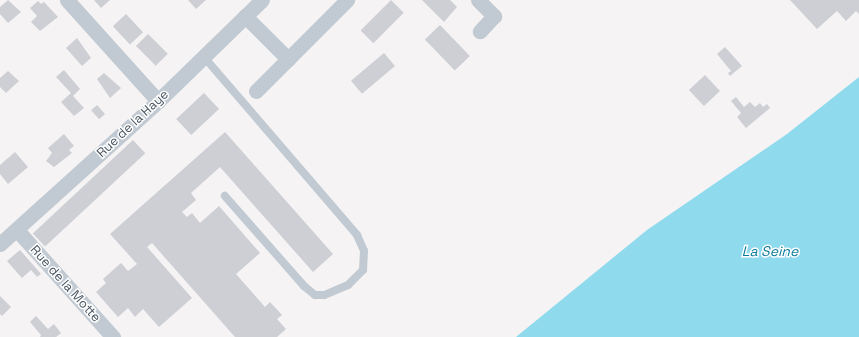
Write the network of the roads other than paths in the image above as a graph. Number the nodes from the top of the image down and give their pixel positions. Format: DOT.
graph roads {
  1 [pos="67,0"];
  2 [pos="262,0"];
  3 [pos="348,0"];
  4 [pos="478,0"];
  5 [pos="245,16"];
  6 [pos="480,31"];
  7 [pos="204,57"];
  8 [pos="288,59"];
  9 [pos="256,91"];
  10 [pos="158,101"];
  11 [pos="225,196"];
  12 [pos="17,230"];
  13 [pos="0,244"];
  14 [pos="113,337"];
  1 -- 10 [label="street"];
  2 -- 5 [label="street, Rue de la Haye"];
  3 -- 8 [label="street"];
  4 -- 6 [label="street"];
  5 -- 7 [label="street, Rue de la Haye"];
  5 -- 8 [label="street"];
  7 -- 10 [label="street, Rue de la Haye"];
  7 -- 11 [label="lane"];
  8 -- 9 [label="street"];
  10 -- 12 [label="street, Rue de la Haye"];
  12 -- 13 [label="street, Rue de la Haye"];
  12 -- 14 [label="street, Rue de la Motte"];
}
